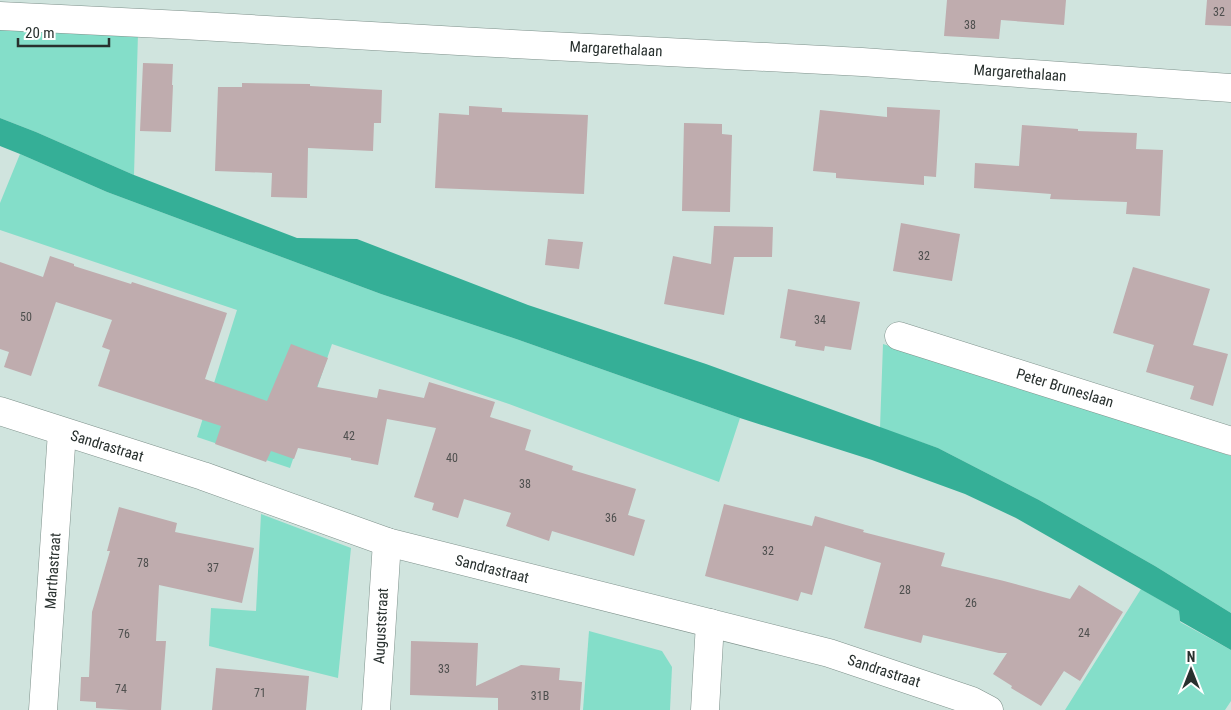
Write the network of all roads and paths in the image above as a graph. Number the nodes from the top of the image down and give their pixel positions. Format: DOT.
graph roads {
  1 [pos="0,16"];
  2 [pos="1231,88"];
  3 [pos="898,336"];
  4 [pos="0,411"];
  5 [pos="62,432"];
  6 [pos="1231,440"];
  7 [pos="386,542"];
  8 [pos="710,623"];
  9 [pos="44,710"];
  10 [pos="376,710"];
  11 [pos="705,710"];
  12 [pos="989,710"];
  1 -- 2 [label="street, Margarethalaan"];
  3 -- 6 [label="street, Peter Bruneslaan"];
  4 -- 5 [label="street, Sandrastraat"];
  5 -- 7 [label="street, Sandrastraat"];
  5 -- 9 [label="street, Marthastraat"];
  7 -- 8 [label="street, Sandrastraat"];
  7 -- 10 [label="street, Auguststraat"];
  8 -- 11 [label="street"];
  8 -- 12 [label="street, Sandrastraat"];
}
